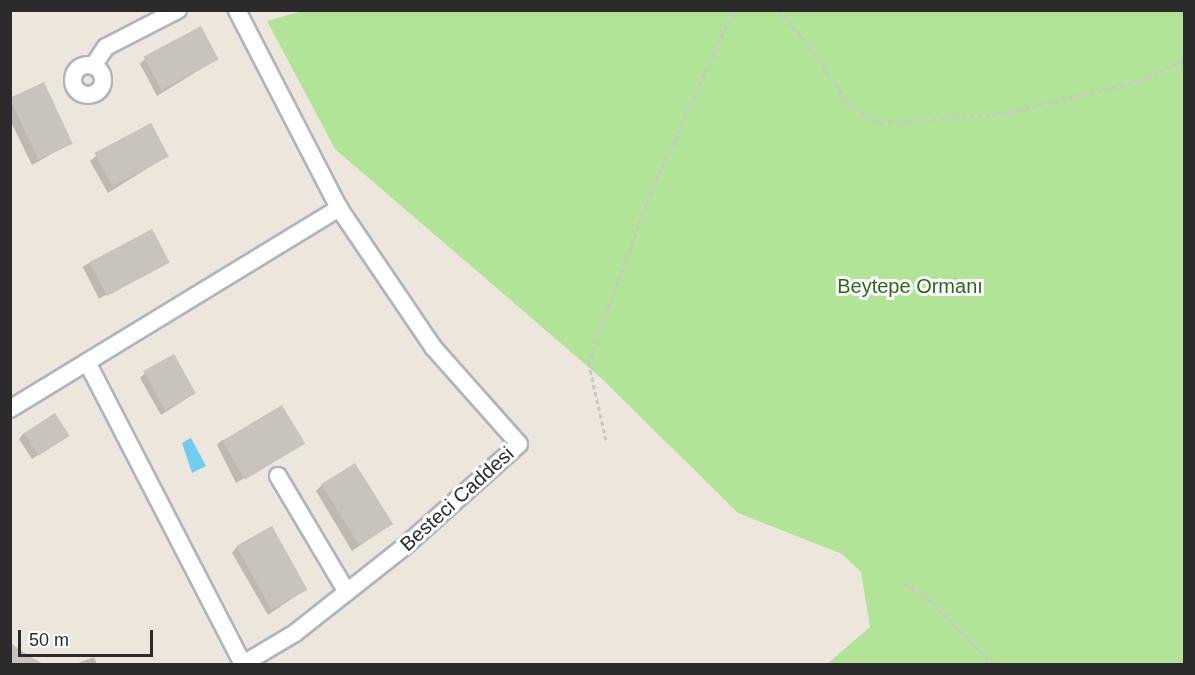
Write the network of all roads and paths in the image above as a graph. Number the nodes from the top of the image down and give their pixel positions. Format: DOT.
graph roads {
  1 [pos="178,10"];
  2 [pos="237,10"];
  3 [pos="734,10"];
  4 [pos="778,10"];
  5 [pos="1185,61"];
  6 [pos="93,66"];
  7 [pos="339,208"];
  8 [pos="87,362"];
  9 [pos="10,409"];
  10 [pos="606,440"];
  11 [pos="278,476"];
  12 [pos="904,583"];
  13 [pos="347,592"];
  14 [pos="243,664"];
  15 [pos="993,664"];
  1 -- 6 [label="street"];
  2 -- 7 [label="street"];
  3 -- 10 [label="path"];
  4 -- 5 [label="path"];
  7 -- 8 [label="street"];
  7 -- 13 [label="street, Besteci Caddesi"];
  8 -- 9 [label="street"];
  8 -- 14 [label="street"];
  11 -- 13 [label="street"];
  12 -- 15 [label="path"];
  13 -- 14 [label="street, Besteci Caddesi"];
}
